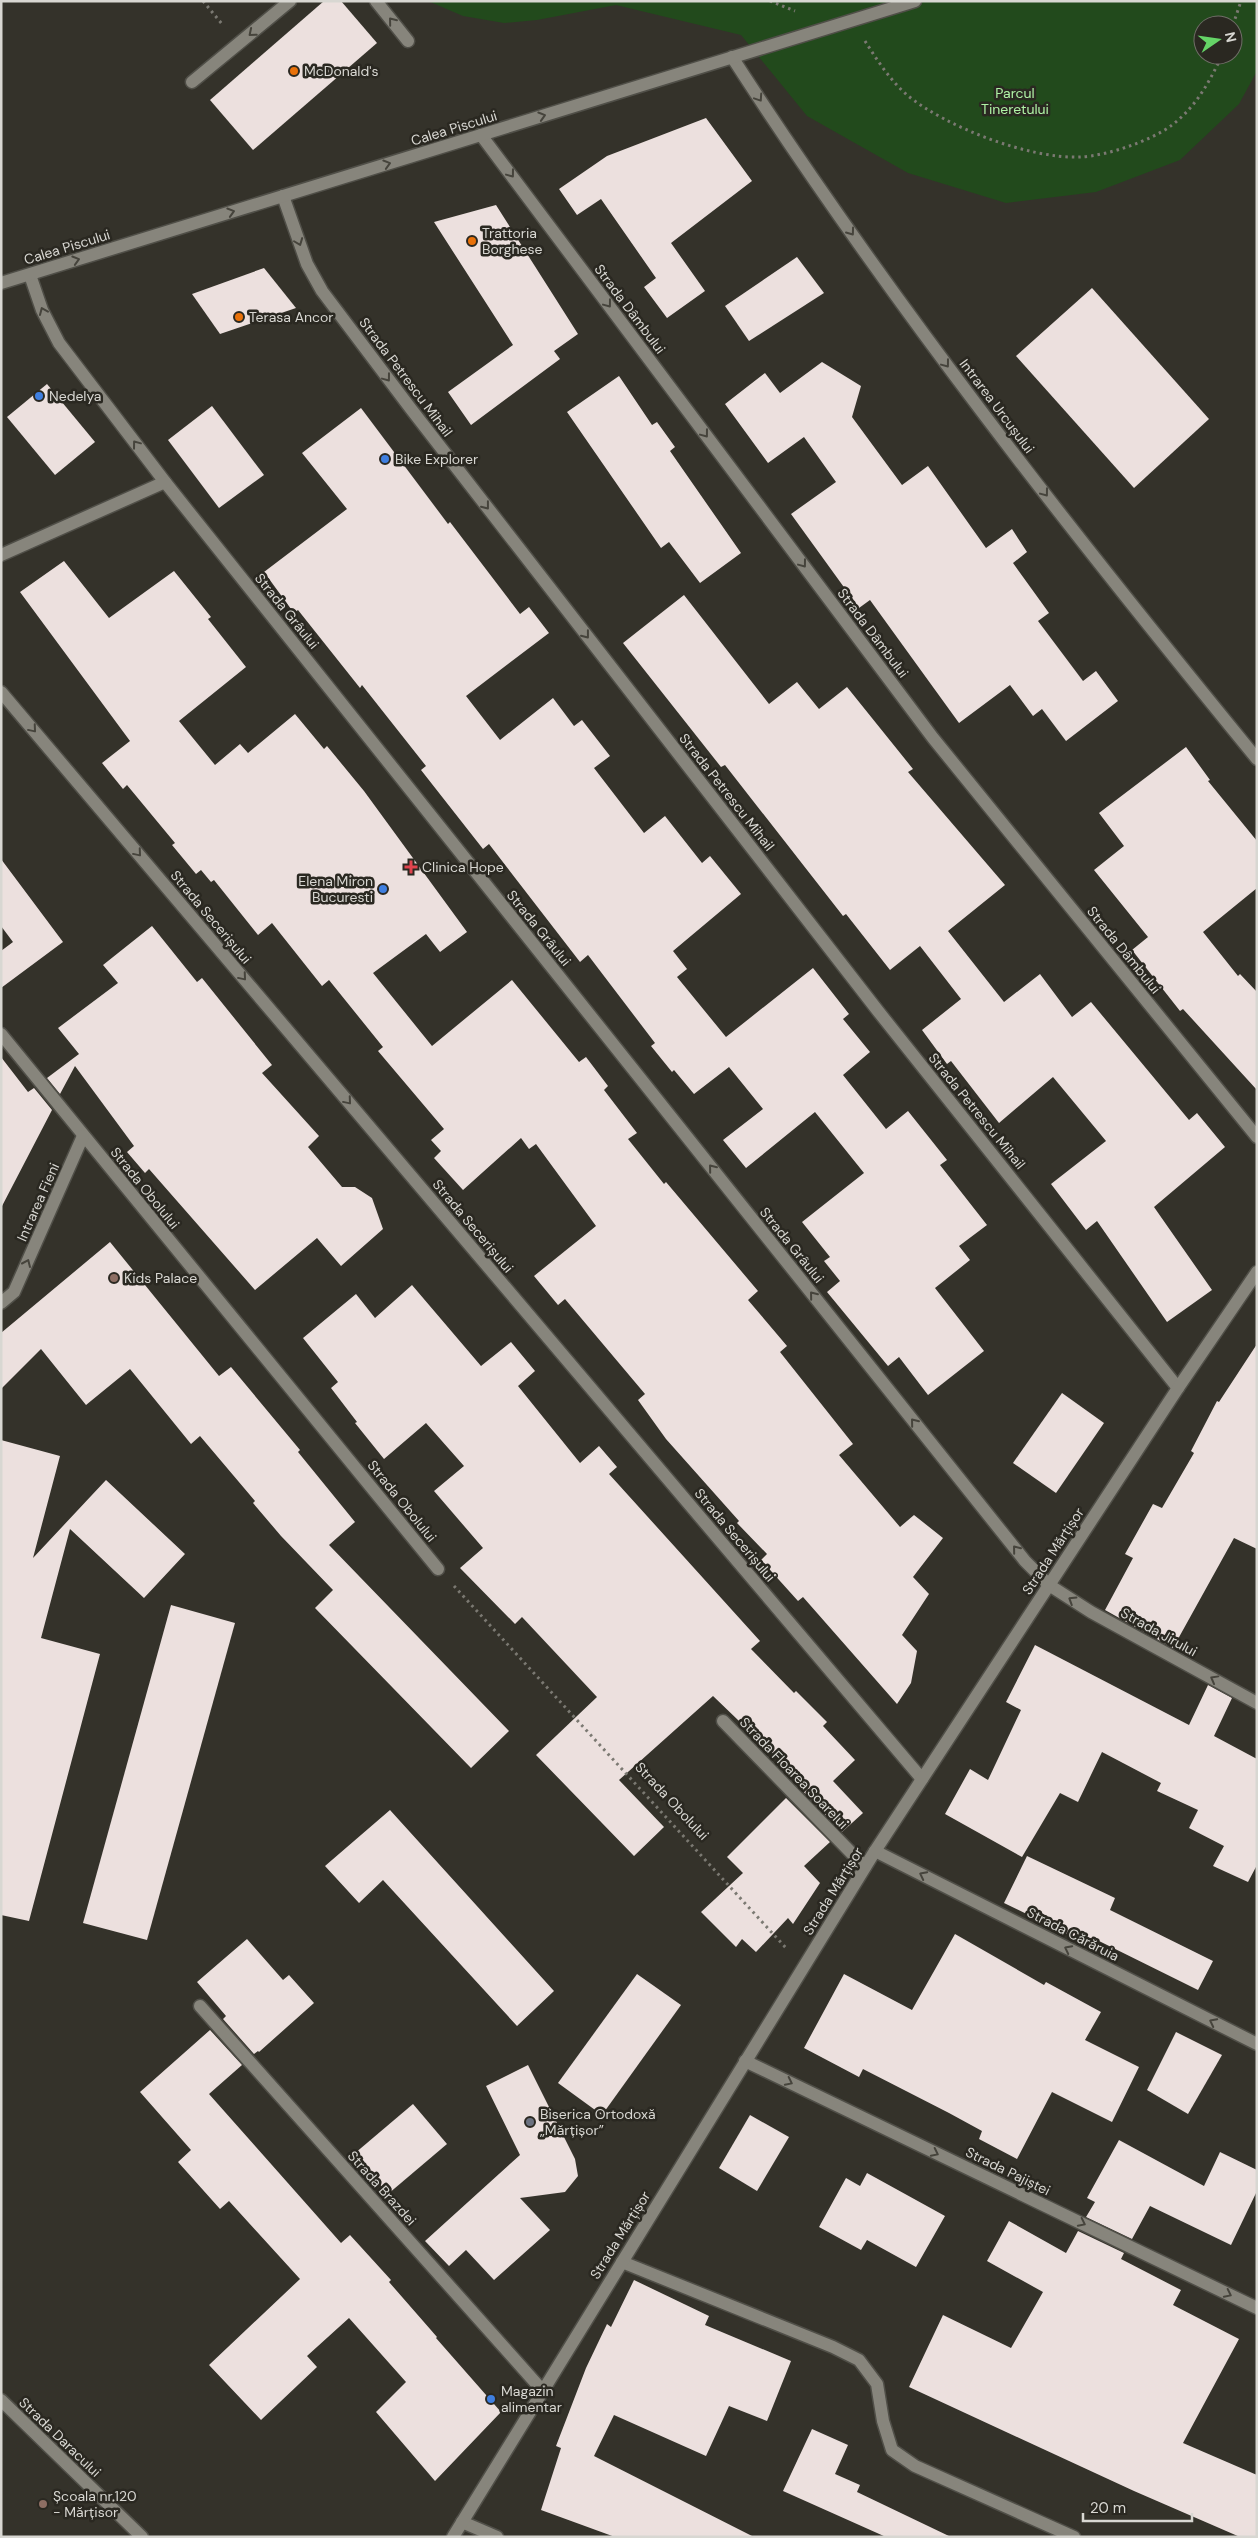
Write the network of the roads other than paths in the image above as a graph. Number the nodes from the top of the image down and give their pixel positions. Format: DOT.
graph roads {
  1 [pos="290,1"];
  2 [pos="376,1"];
  3 [pos="915,1"];
  4 [pos="408,42"];
  5 [pos="732,57"];
  6 [pos="192,82"];
  7 [pos="482,135"];
  8 [pos="283,196"];
  9 [pos="30,274"];
  10 [pos="1,283"];
  11 [pos="165,482"];
  12 [pos="1,555"];
  13 [pos="1,692"];
  14 [pos="1257,759"];
  15 [pos="1,1034"];
  16 [pos="83,1136"];
  17 [pos="1257,1137"];
  18 [pos="1257,1272"];
  19 [pos="1,1303"];
  20 [pos="1178,1388"];
  21 [pos="438,1569"];
  22 [pos="1048,1585"];
  23 [pos="1257,1703"];
  24 [pos="723,1721"];
  25 [pos="922,1779"];
  26 [pos="875,1851"];
  27 [pos="865,1867"];
  28 [pos="200,2006"];
  29 [pos="1257,2044"];
  30 [pos="745,2061"];
  31 [pos="622,2262"];
  32 [pos="1257,2308"];
  33 [pos="542,2390"];
  34 [pos="1,2400"];
  35 [pos="462,2522"];
  36 [pos="142,2537"];
  37 [pos="452,2537"];
  38 [pos="497,2537"];
  39 [pos="1074,2537"];
  1 -- 6 [label="street, one-way"];
  4 -- 2 [label="street, one-way"];
  3 -- 5 [label="street, Calea Piscului"];
  7 -- 5 [label="street, Calea Piscului, one-way"];
  5 -- 14 [label="street, Intrarea Urcușului, one-way"];
  8 -- 7 [label="street, Calea Piscului, one-way"];
  7 -- 17 [label="street, Strada Dâmbului, one-way"];
  9 -- 8 [label="street, Calea Piscului, one-way"];
  8 -- 20 [label="street, Strada Petrescu Mihail, one-way"];
  9 -- 10 [label="street, Calea Piscului"];
  11 -- 9 [label="street, Strada Grâului, one-way"];
  11 -- 12 [label="street"];
  22 -- 11 [label="street, Strada Grâului, one-way"];
  13 -- 25 [label="street, Strada Secerișului, one-way"];
  15 -- 16 [label="street, Strada Obolului"];
  19 -- 16 [label="street, Intrarea Fieni, one-way"];
  16 -- 21 [label="street, Strada Obolului"];
  18 -- 20 [label="street, Strada Mărțișor"];
  20 -- 22 [label="street, Strada Mărțișor"];
  23 -- 22 [label="street, Strada Jirului, one-way"];
  22 -- 25 [label="street, Strada Mărțișor"];
  24 -- 27 [label="street, Strada Floarea Soarelui"];
  25 -- 26 [label="street, Strada Mărțișor"];
  26 -- 27 [label="street, Strada Mărțișor"];
  29 -- 26 [label="street, Strada Cărăruia, one-way"];
  27 -- 30 [label="street, Strada Mărțișor"];
  28 -- 33 [label="street, Strada Brazdei"];
  30 -- 31 [label="street, Strada Mărțișor"];
  30 -- 32 [label="street, Strada Pajiștei, one-way"];
  31 -- 33 [label="street, Strada Mărțișor"];
  31 -- 39 [label="street"];
  33 -- 35 [label="street, Strada Mărțișor"];
  34 -- 36 [label="street, Strada Daracului"];
  35 -- 37 [label="street, Strada Mărțișor"];
  35 -- 38 [label="street"];
}
